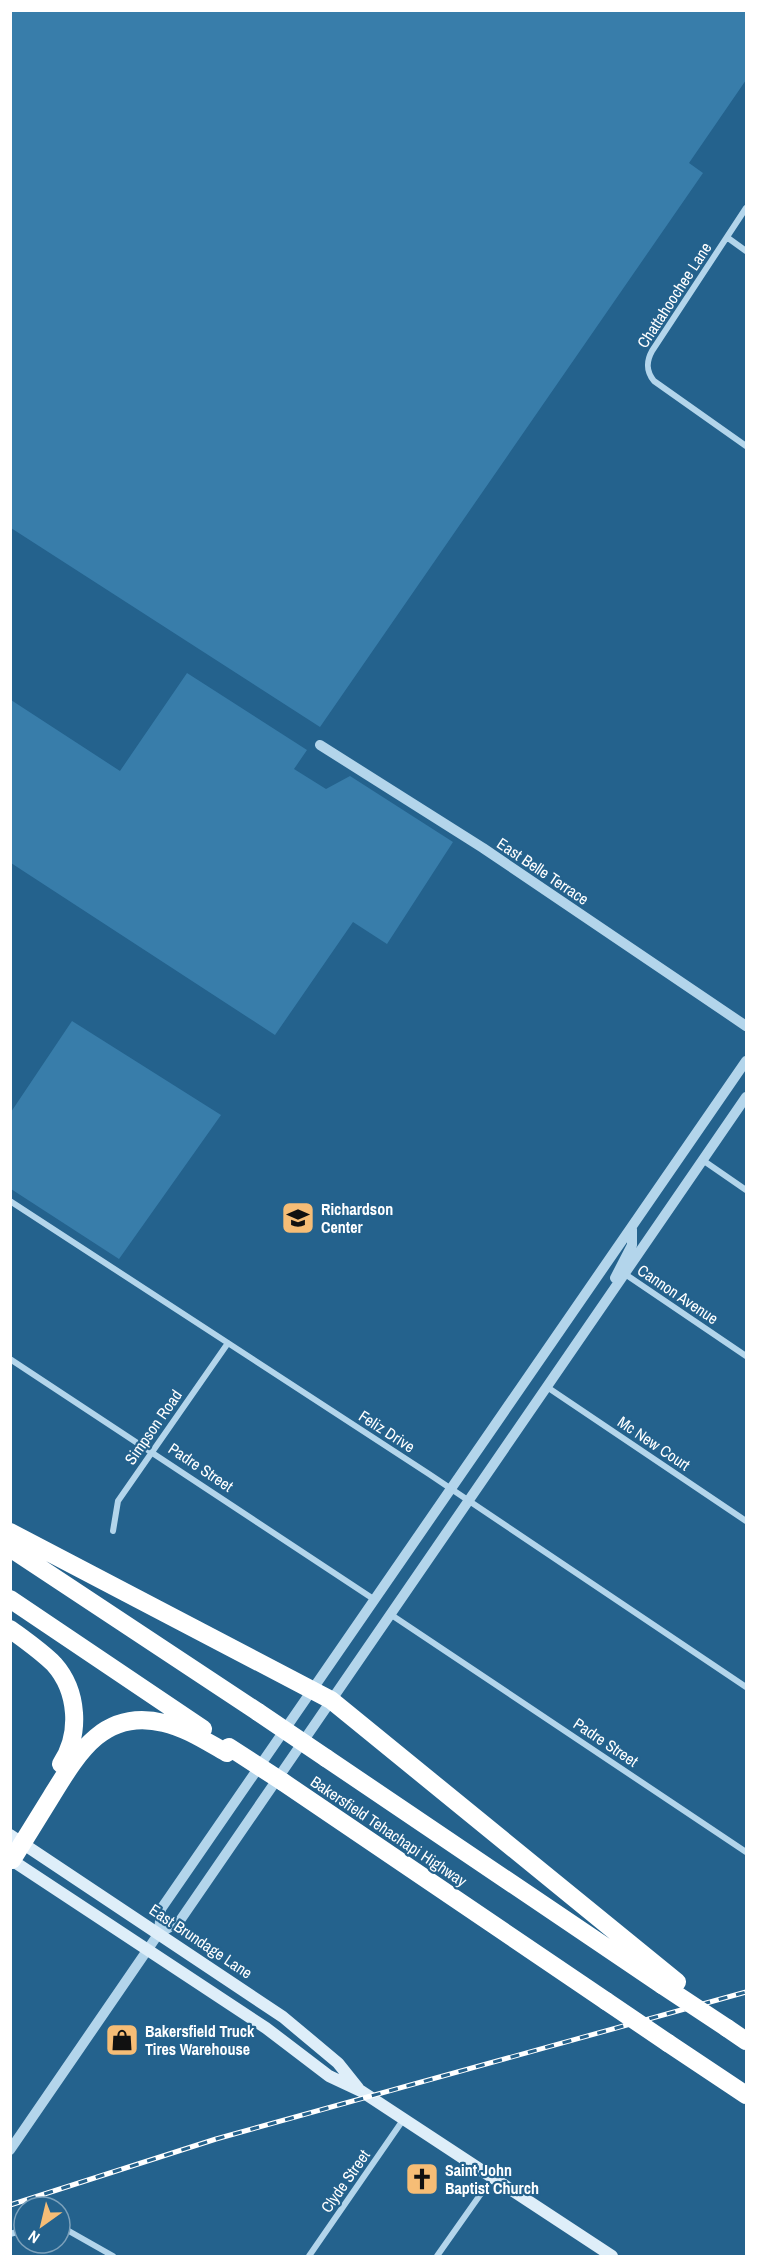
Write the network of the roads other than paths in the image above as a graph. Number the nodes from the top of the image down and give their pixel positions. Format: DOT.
graph roads {
  1 [pos="747,208"];
  2 [pos="728,238"];
  3 [pos="747,251"];
  4 [pos="747,446"];
  5 [pos="320,745"];
  6 [pos="747,1026"];
  7 [pos="747,1061"];
  8 [pos="747,1097"];
  9 [pos="704,1161"];
  10 [pos="747,1190"];
  11 [pos="10,1201"];
  12 [pos="632,1228"];
  13 [pos="625,1274"];
  14 [pos="596,1316"];
  15 [pos="228,1343"];
  16 [pos="747,1356"];
  17 [pos="10,1359"];
  18 [pos="547,1388"];
  19 [pos="153,1452"];
  20 [pos="452,1489"];
  21 [pos="468,1501"];
  22 [pos="747,1521"];
  23 [pos="113,1531"];
  24 [pos="10,1532"];
  25 [pos="10,1548"];
  26 [pos="10,1599"];
  27 [pos="375,1600"];
  28 [pos="390,1614"];
  29 [pos="10,1629"];
  30 [pos="747,1687"];
  31 [pos="315,1689"];
  32 [pos="331,1700"];
  33 [pos="228,1750"];
  34 [pos="14,1839"];
  35 [pos="747,1852"];
  36 [pos="11,1859"];
  37 [pos="159,1933"];
  38 [pos="148,1949"];
  39 [pos="669,1984"];
  40 [pos="747,2041"];
  41 [pos="361,2091"];
  42 [pos="747,2095"];
  43 [pos="403,2120"];
  44 [pos="10,2150"];
  45 [pos="492,2178"];
  46 [pos="72,2233"];
  47 [pos="108,2255"];
  48 [pos="605,2255"];
  49 [pos="309,2256"];
  50 [pos="437,2256"];
  1 -- 2 [label="street, Chattahoochee Lane"];
  2 -- 3 [label="street"];
  2 -- 4 [label="street, Chattahoochee Lane"];
  5 -- 6 [label="street, East Belle Terrace"];
  7 -- 12 [label="street"];
  8 -- 9 [label="street"];
  9 -- 10 [label="street"];
  9 -- 13 [label="street"];
  11 -- 15 [label="street, Feliz Drive"];
  12 -- 14 [label="street"];
  12 -- 20 [label="street"];
  13 -- 14 [label="street"];
  13 -- 16 [label="street, Cannon Avenue"];
  14 -- 18 [label="street"];
  15 -- 19 [label="street, Simpson Road"];
  15 -- 20 [label="street, Feliz Drive"];
  17 -- 19 [label="street, Padre Street"];
  18 -- 21 [label="street"];
  18 -- 22 [label="street, Mc New Court"];
  19 -- 23 [label="street, Simpson Road"];
  19 -- 27 [label="street, Padre Street"];
  20 -- 21 [label="street, Feliz Drive"];
  20 -- 27 [label="street"];
  21 -- 28 [label="street"];
  21 -- 30 [label="street, Feliz Drive"];
  24 -- 31 [label="highway"];
  25 -- 39 [label="highway, Bakersfield Tehachapi Highway, bridge"];
  26 -- 33 [label="highway"];
  27 -- 31 [label="street"];
  28 -- 32 [label="street"];
  28 -- 35 [label="street, Padre Street"];
  29 -- 34 [label="highway"];
  31 -- 32 [label="highway"];
  31 -- 37 [label="street"];
  32 -- 37 [label="street"];
  32 -- 39 [label="highway"];
  33 -- 34 [label="highway"];
  33 -- 42 [label="highway, Bakersfield Tehachapi Highway, bridge"];
  34 -- 36 [label="highway"];
  34 -- 37 [label="main road, East Brundage Lane"];
  36 -- 38 [label="main road, East Brundage Lane"];
  37 -- 38 [label="street"];
  37 -- 41 [label="main road, East Brundage Lane"];
  38 -- 41 [label="main road, East Brundage Lane"];
  38 -- 44 [label="street"];
  39 -- 40 [label="highway, bridge"];
  41 -- 43 [label="main road, East Brundage Lane"];
  43 -- 45 [label="main road, East Brundage Lane"];
  43 -- 49 [label="street, Clyde Street"];
  45 -- 48 [label="main road, East Brundage Lane"];
  45 -- 50 [label="street"];
  46 -- 47 [label="street"];
}
